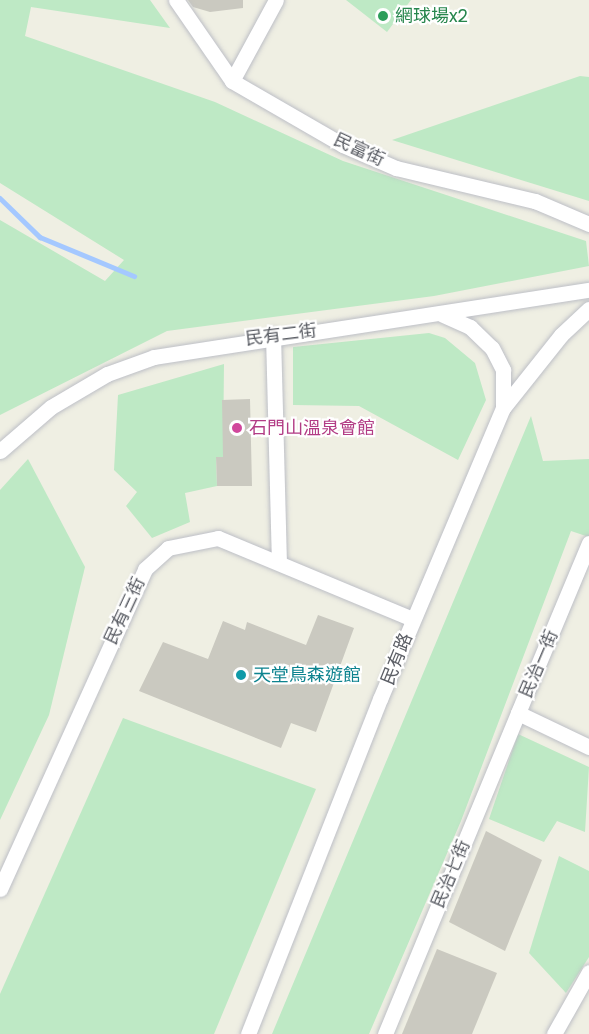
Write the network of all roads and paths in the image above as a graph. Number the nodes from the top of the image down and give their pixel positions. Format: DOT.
graph roads {
  1 [pos="176,0"];
  2 [pos="276,0"];
  3 [pos="232,81"];
  4 [pos="589,224"];
  5 [pos="589,290"];
  6 [pos="589,309"];
  7 [pos="443,315"];
  8 [pos="273,335"];
  9 [pos="503,408"];
  10 [pos="0,451"];
  11 [pos="589,543"];
  12 [pos="279,561"];
  13 [pos="413,619"];
  14 [pos="518,713"];
  15 [pos="589,747"];
  16 [pos="0,889"];
  17 [pos="589,972"];
  18 [pos="248,1034"];
  19 [pos="385,1034"];
  20 [pos="554,1034"];
  1 -- 3 [label="street, 民富街"];
  2 -- 3 [label="street"];
  3 -- 4 [label="street, 民富街"];
  5 -- 7 [label="street, 民有二街"];
  6 -- 9 [label="street, 民有路"];
  7 -- 8 [label="street, 民有二街"];
  7 -- 9 [label="street"];
  8 -- 10 [label="street, 民有二街"];
  8 -- 12 [label="street"];
  9 -- 13 [label="street, 民有路"];
  11 -- 14 [label="street, 民治一街"];
  12 -- 13 [label="street, 民有三街"];
  12 -- 16 [label="street, 民有三街"];
  13 -- 18 [label="street, 民有路"];
  14 -- 15 [label="street, 民治一街"];
  14 -- 19 [label="street, 民治七街"];
  17 -- 20 [label="street"];
}
